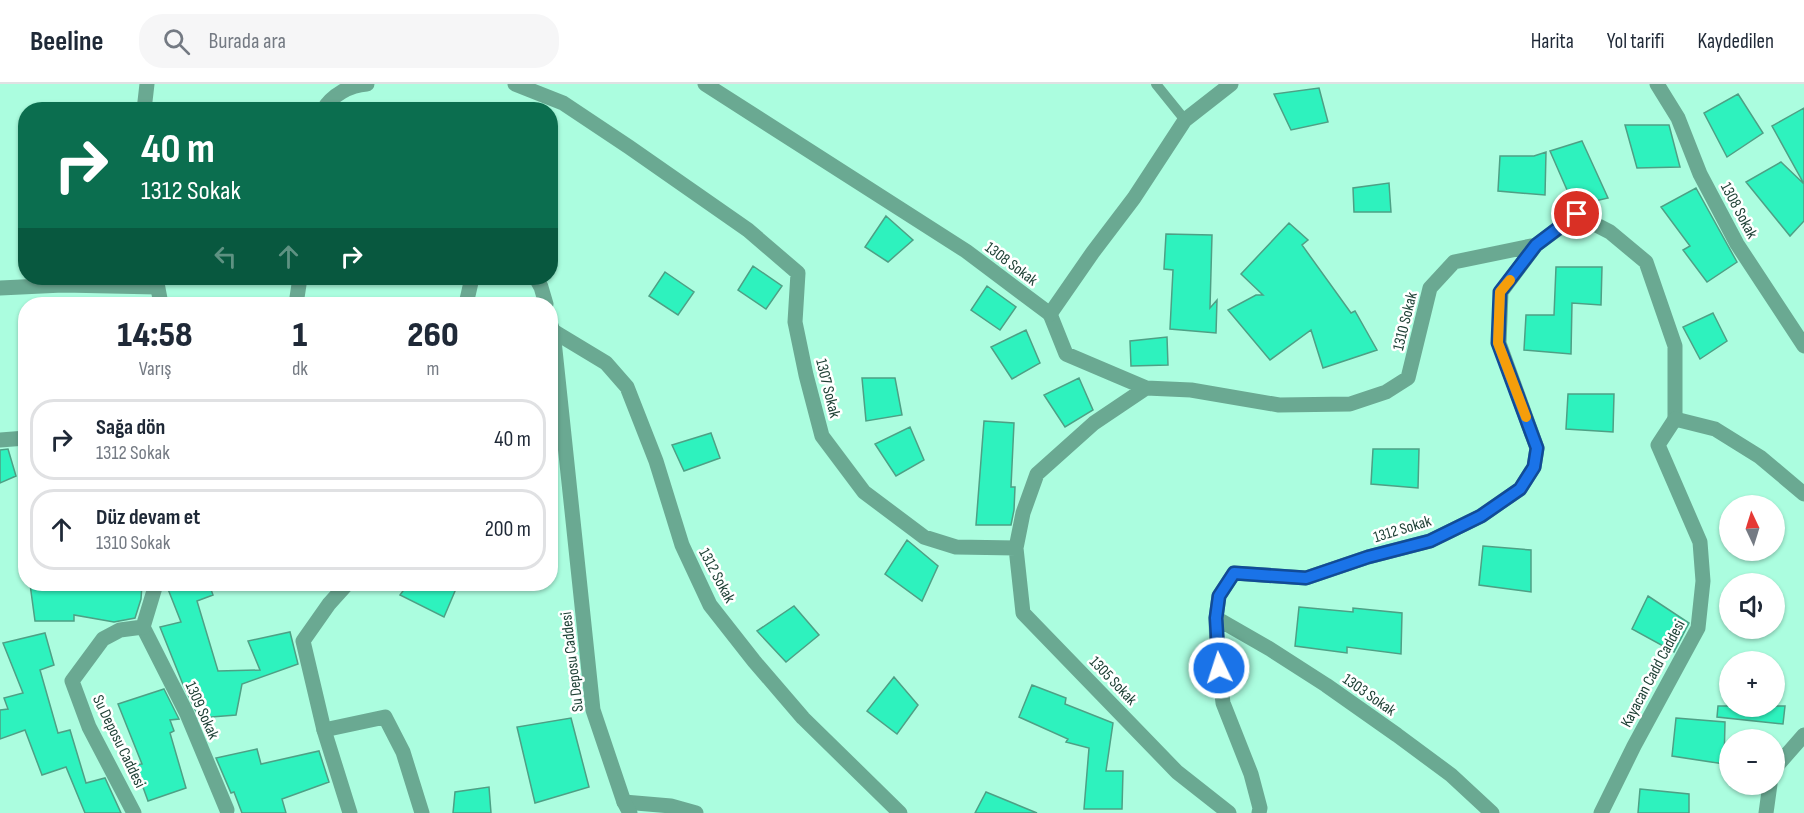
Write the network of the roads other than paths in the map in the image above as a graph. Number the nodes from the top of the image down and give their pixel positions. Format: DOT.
graph roads {
  1 [pos="147,84"];
  2 [pos="367,84"];
  3 [pos="515,84"];
  4 [pos="705,84"];
  5 [pos="1156,84"];
  6 [pos="1231,84"];
  7 [pos="1657,84"];
  8 [pos="145,102"];
  9 [pos="328,102"];
  10 [pos="1185,120"];
  11 [pos="1536,245"];
  12 [pos="63,285"];
  13 [pos="0,288"];
  14 [pos="1050,314"];
  15 [pos="558,331"];
  16 [pos="1804,346"];
  17 [pos="558,383"];
  18 [pos="1146,388"];
  19 [pos="1675,419"];
  20 [pos="18,439"];
  21 [pos="0,440"];
  22 [pos="1804,494"];
  23 [pos="1016,548"];
  24 [pos="154,591"];
  25 [pos="341,591"];
  26 [pos="1216,618"];
  27 [pos="143,627"];
  28 [pos="324,730"];
  29 [pos="1804,735"];
  30 [pos="1785,757"];
  31 [pos="1768,795"];
  32 [pos="627,807"];
  33 [pos="226,810"];
  34 [pos="134,813"];
  35 [pos="350,813"];
  36 [pos="422,813"];
  37 [pos="696,813"];
  38 [pos="900,813"];
  39 [pos="1229,813"];
  40 [pos="1259,813"];
  41 [pos="1492,813"];
  42 [pos="1601,813"];
  43 [pos="1766,813"];
  1 -- 8 [label="street"];
  2 -- 9 [label="street"];
  3 -- 23 [label="street, 1307 Sokak"];
  4 -- 14 [label="street, 1308 Sokak"];
  5 -- 10 [label="lane"];
  6 -- 10 [label="street"];
  7 -- 16 [label="street, 1308 Sokak"];
  10 -- 14 [label="street"];
  11 -- 18 [label="street, 1310 Sokak"];
  11 -- 19 [label="street, 1310 Sokak"];
  11 -- 26 [label="street, 1312 Sokak"];
  12 -- 13 [label="street"];
  14 -- 18 [label="street, 1310 Sokak"];
  15 -- 38 [label="street, 1312 Sokak"];
  17 -- 32 [label="street, Su Deposu Caddesi"];
  18 -- 23 [label="street"];
  19 -- 22 [label="street"];
  19 -- 42 [label="street, Kayacan Cadd Caddesi"];
  20 -- 21 [label="street"];
  23 -- 39 [label="street, 1305 Sokak"];
  24 -- 27 [label="street"];
  25 -- 28 [label="street"];
  26 -- 40 [label="street, 1312 Sokak"];
  26 -- 41 [label="street, 1303 Sokak"];
  27 -- 33 [label="street, 1309 Sokak"];
  27 -- 34 [label="street, Su Deposu Caddesi"];
  28 -- 35 [label="street"];
  28 -- 36 [label="street"];
  29 -- 30 [label="street"];
  31 -- 43 [label="street"];
  32 -- 37 [label="street"];
}
